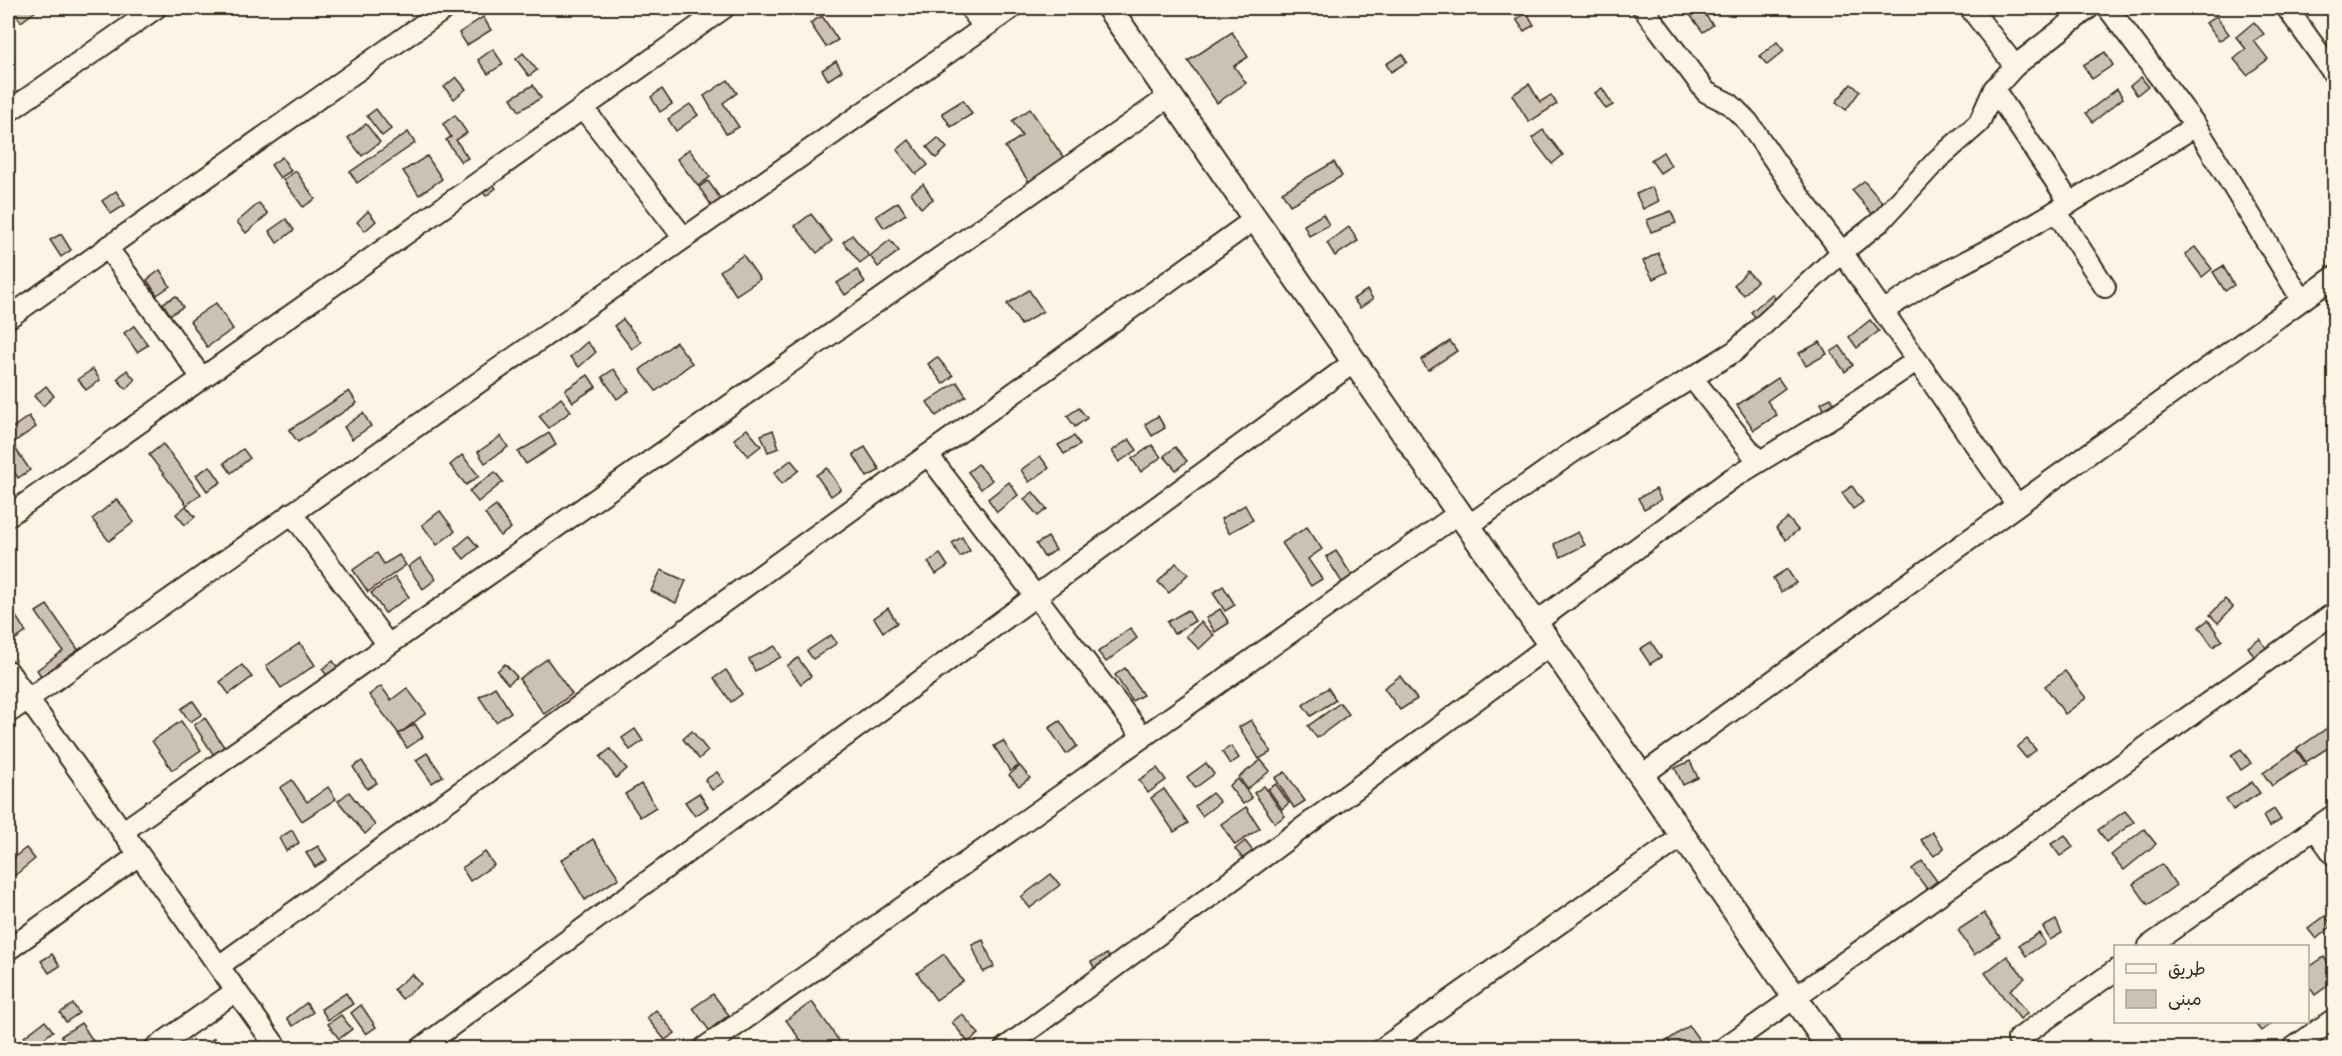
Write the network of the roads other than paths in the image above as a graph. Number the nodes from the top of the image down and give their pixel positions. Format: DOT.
graph roads {
  1 [pos="156,8"];
  2 [pos="446,8"];
  3 [pos="724,8"];
  4 [pos="970,8"];
  5 [pos="1012,8"];
  6 [pos="1109,8"];
  7 [pos="1970,8"];
  8 [pos="2089,8"];
  9 [pos="2108,8"];
  10 [pos="2288,8"];
  11 [pos="1650,10"];
  12 [pos="984,27"];
  13 [pos="2015,66"];
  14 [pos="2334,74"];
  15 [pos="1994,89"];
  16 [pos="1170,96"];
  17 [pos="583,108"];
  18 [pos="8,109"];
  19 [pos="2196,126"];
  20 [pos="2063,207"];
  21 [pos="1255,219"];
  22 [pos="684,238"];
  23 [pos="107,247"];
  24 [pos="1842,252"];
  25 [pos="2334,277"];
  26 [pos="2105,288"];
  27 [pos="2302,300"];
  28 [pos="1883,311"];
  29 [pos="8,318"];
  30 [pos="1916,361"];
  31 [pos="1354,362"];
  32 [pos="202,378"];
  33 [pos="1693,379"];
  34 [pos="928,455"];
  35 [pos="1758,461"];
  36 [pos="2017,505"];
  37 [pos="292,513"];
  38 [pos="8,516"];
  39 [pos="1463,519"];
  40 [pos="1036,596"];
  41 [pos="2334,613"];
  42 [pos="1535,623"];
  43 [pos="388,645"];
  44 [pos="1550,645"];
  45 [pos="8,670"];
  46 [pos="28,699"];
  47 [pos="8,714"];
  48 [pos="1143,737"];
  49 [pos="1641,776"];
  50 [pos="2334,815"];
  51 [pos="2315,829"];
  52 [pos="122,832"];
  53 [pos="1683,836"];
  54 [pos="139,855"];
  55 [pos="2334,855"];
  56 [pos="2149,945"];
  57 [pos="8,950"];
  58 [pos="219,966"];
  59 [pos="2114,971"];
  60 [pos="236,991"];
  61 [pos="1795,999"];
  62 [pos="2334,1019"];
  63 [pos="2018,1039"];
  64 [pos="155,1048"];
  65 [pos="277,1048"];
  66 [pos="421,1048"];
  67 [pos="704,1048"];
  68 [pos="1005,1048"];
  69 [pos="1383,1048"];
  70 [pos="1724,1048"];
  71 [pos="1830,1048"];
  72 [pos="2294,1048"];
  1 -- 18 [label="street"];
  2 -- 23 [label="street"];
  3 -- 17 [label="street"];
  4 -- 12 [label="street"];
  5 -- 12 [label="street"];
  6 -- 16 [label="street"];
  7 -- 13 [label="street"];
  8 -- 13 [label="street"];
  9 -- 19 [label="street"];
  10 -- 14 [label="street"];
  11 -- 24 [label="street"];
  12 -- 22 [label="street"];
  13 -- 15 [label="street"];
  15 -- 20 [label="street"];
  15 -- 24 [label="street"];
  16 -- 21 [label="street"];
  16 -- 43 [label="street"];
  17 -- 22 [label="street"];
  17 -- 32 [label="street"];
  19 -- 20 [label="street"];
  19 -- 27 [label="street"];
  20 -- 26 [label="street"];
  20 -- 28 [label="street"];
  21 -- 31 [label="street"];
  21 -- 34 [label="street"];
  22 -- 37 [label="street"];
  23 -- 29 [label="street"];
  23 -- 32 [label="street"];
  24 -- 28 [label="street"];
  24 -- 33 [label="street"];
  25 -- 27 [label="street"];
  27 -- 36 [label="street"];
  28 -- 30 [label="street"];
  30 -- 35 [label="street"];
  30 -- 36 [label="street"];
  31 -- 39 [label="street"];
  31 -- 40 [label="street"];
  32 -- 38 [label="street"];
  33 -- 35 [label="street"];
  33 -- 39 [label="street"];
  34 -- 40 [label="street"];
  34 -- 58 [label="street"];
  35 -- 42 [label="street"];
  36 -- 49 [label="street"];
  37 -- 43 [label="street"];
  37 -- 46 [label="street"];
  39 -- 42 [label="street"];
  39 -- 48 [label="street"];
  40 -- 48 [label="street"];
  40 -- 66 [label="street"];
  41 -- 61 [label="street"];
  42 -- 44 [label="street"];
  43 -- 52 [label="street"];
  44 -- 49 [label="street"];
  44 -- 68 [label="street"];
  45 -- 46 [label="street"];
  46 -- 47 [label="street"];
  46 -- 52 [label="street"];
  48 -- 67 [label="street"];
  49 -- 53 [label="street"];
  50 -- 51 [label="street"];
  51 -- 55 [label="street"];
  51 -- 56 [label="street"];
  52 -- 54 [label="street"];
  53 -- 61 [label="street"];
  53 -- 69 [label="street"];
  54 -- 57 [label="street"];
  54 -- 58 [label="street"];
  58 -- 60 [label="street"];
  59 -- 63 [label="street"];
  60 -- 64 [label="street"];
  60 -- 65 [label="street"];
  61 -- 70 [label="street"];
  61 -- 71 [label="street"];
  62 -- 72 [label="street"];
}
